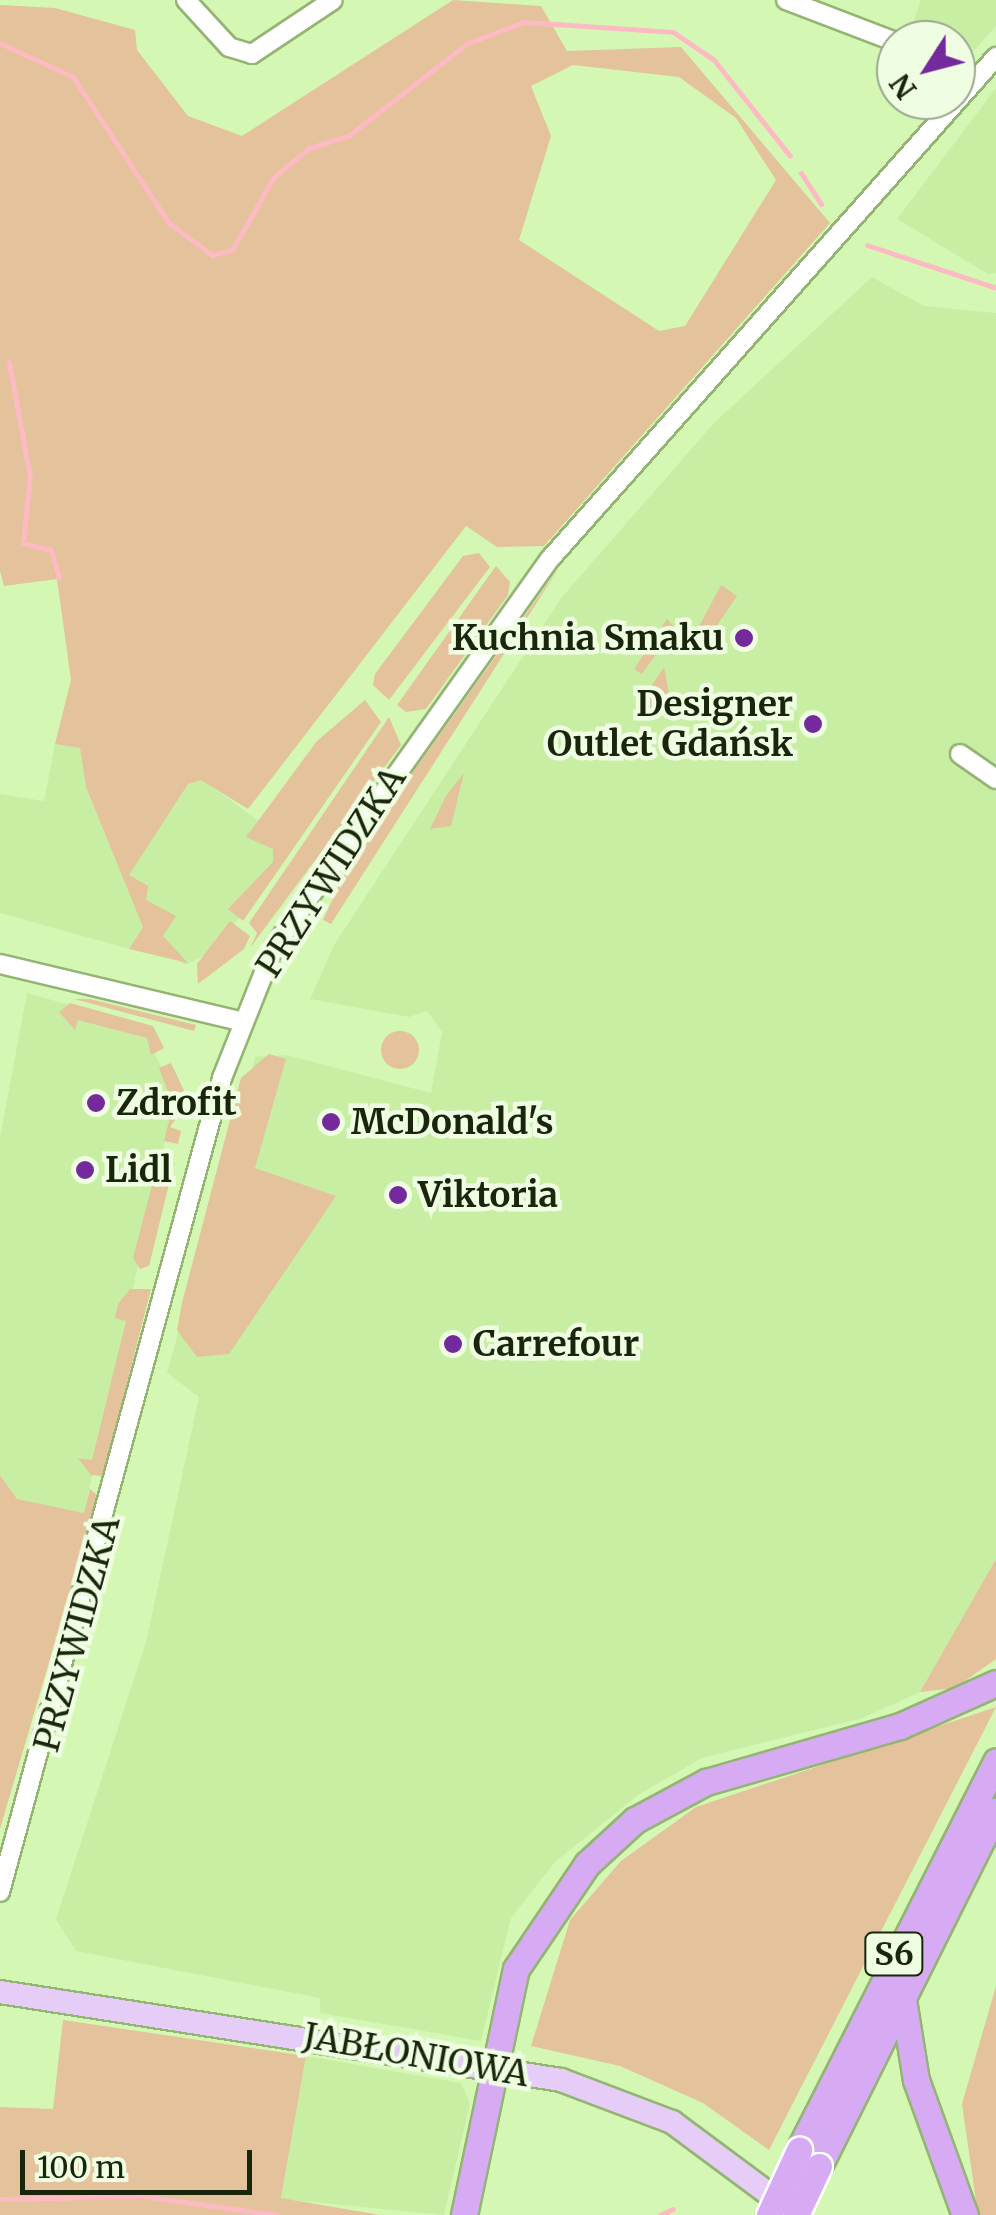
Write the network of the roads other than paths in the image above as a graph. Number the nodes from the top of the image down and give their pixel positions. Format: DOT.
graph roads {
  1 [pos="186,0"];
  2 [pos="333,0"];
  3 [pos="786,0"];
  4 [pos="876,34"];
  5 [pos="996,57"];
  6 [pos="976,79"];
  7 [pos="940,120"];
  8 [pos="960,754"];
  9 [pos="996,778"];
  10 [pos="0,964"];
  11 [pos="240,1021"];
  12 [pos="996,1683"];
  13 [pos="996,1761"];
  14 [pos="996,1811"];
  15 [pos="0,1892"];
  16 [pos="4,1988"];
  17 [pos="902,1993"];
  18 [pos="491,2068"];
  19 [pos="809,2158"];
  20 [pos="464,2215"];
  21 [pos="769,2215"];
  22 [pos="796,2215"];
  23 [pos="965,2215"];
  1 -- 2 [label="street"];
  3 -- 4 [label="street"];
  5 -- 6 [label="street, PRZYWIDZKA"];
  7 -- 11 [label="street, PRZYWIDZKA"];
  8 -- 9 [label="street"];
  10 -- 11 [label="street"];
  11 -- 15 [label="street, PRZYWIDZKA"];
  12 -- 18 [label="highway"];
  13 -- 19 [label="highway, S6"];
  14 -- 17 [label="highway, S6"];
  16 -- 18 [label="main road, JABŁONIOWA"];
  17 -- 19 [label="highway, S6"];
  17 -- 23 [label="highway"];
  18 -- 20 [label="highway"];
  18 -- 22 [label="main road, JABŁONIOWA"];
  19 -- 21 [label="highway, S6, bridge"];
  19 -- 22 [label="highway, S6, bridge"];
}
